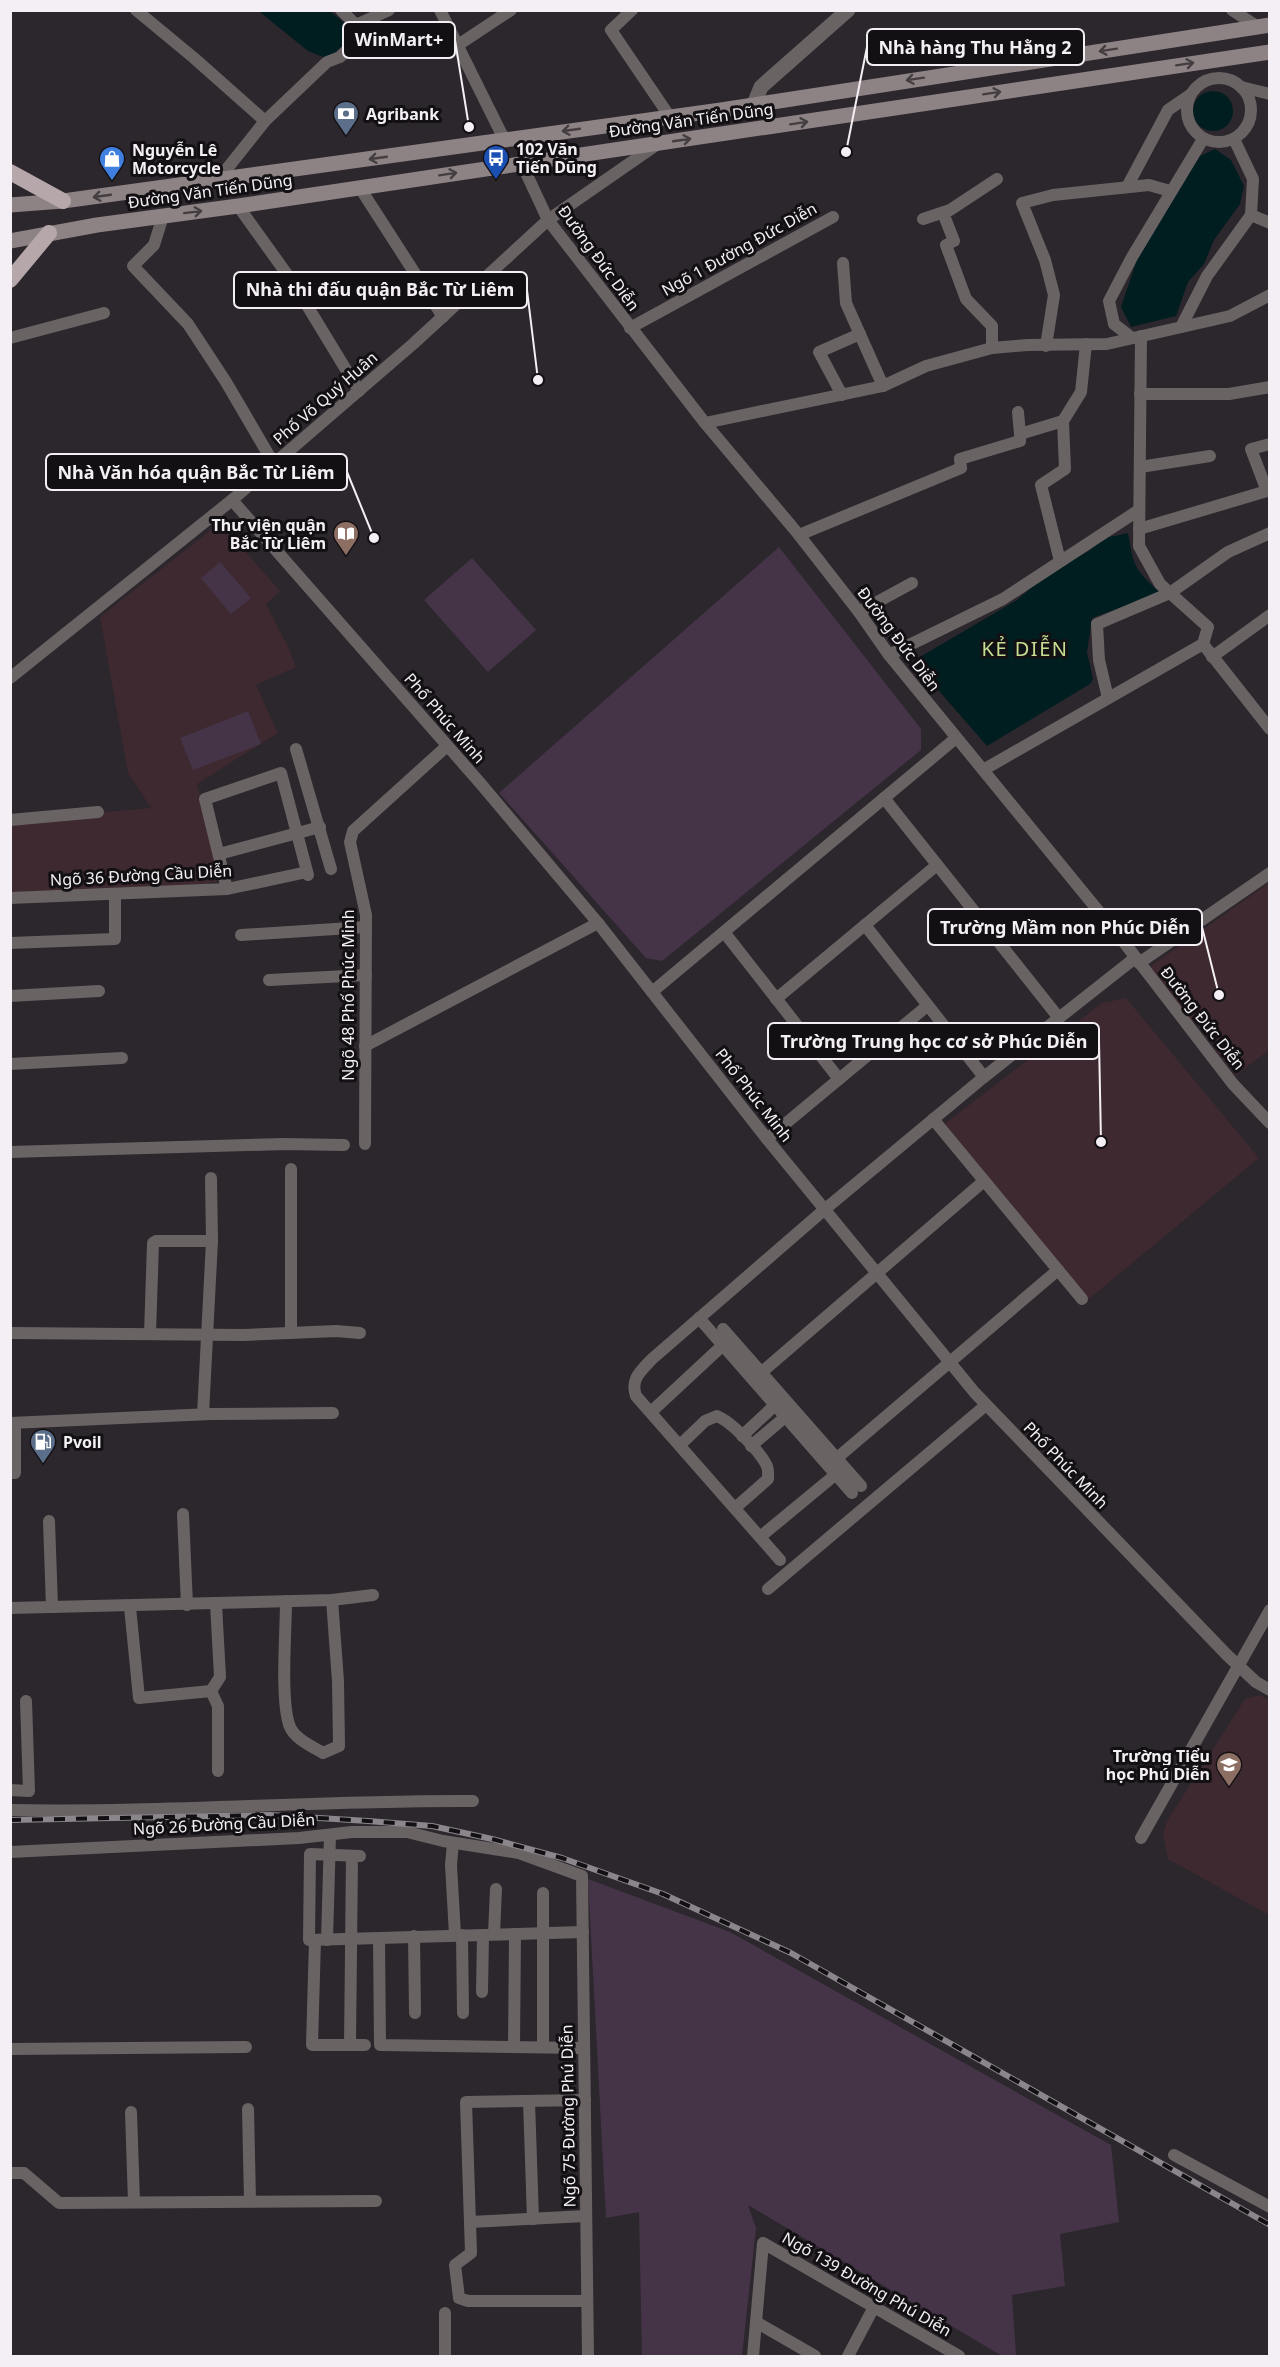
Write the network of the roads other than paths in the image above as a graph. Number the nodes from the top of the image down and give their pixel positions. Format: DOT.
graph roads {
  1 [pos="136,10"];
  2 [pos="341,10"];
  3 [pos="389,10"];
  4 [pos="440,10"];
  5 [pos="511,10"];
  6 [pos="632,10"];
  7 [pos="849,10"];
  8 [pos="1232,10"];
  9 [pos="356,25"];
  10 [pos="1264,26"];
  11 [pos="458,45"];
  12 [pos="1269,52"];
  13 [pos="1232,57"];
  14 [pos="1221,77"];
  15 [pos="1241,87"];
  16 [pos="1269,94"];
  17 [pos="1190,95"];
  18 [pos="754,104"];
  19 [pos="670,117"];
  20 [pos="265,121"];
  21 [pos="504,139"];
  22 [pos="1203,139"];
  23 [pos="1234,139"];
  24 [pos="660,143"];
  25 [pos="521,162"];
  26 [pos="10,172"];
  27 [pos="997,179"];
  28 [pos="218,180"];
  29 [pos="1127,187"];
  30 [pos="360,188"];
  31 [pos="1170,190"];
  32 [pos="63,201"];
  33 [pos="10,205"];
  34 [pos="238,206"];
  35 [pos="943,213"];
  36 [pos="1251,215"];
  37 [pos="163,216"];
  38 [pos="833,217"];
  39 [pos="923,219"];
  40 [pos="548,220"];
  41 [pos="1269,224"];
  42 [pos="49,233"];
  43 [pos="10,241"];
  44 [pos="843,263"];
  45 [pos="10,280"];
  46 [pos="1269,295"];
  47 [pos="104,313"];
  48 [pos="443,317"];
  49 [pos="1181,327"];
  50 [pos="630,328"];
  51 [pos="860,334"];
  52 [pos="1137,337"];
  53 [pos="10,338"];
  54 [pos="1086,345"];
  55 [pos="1046,346"];
  56 [pos="992,348"];
  57 [pos="884,386"];
  58 [pos="1269,387"];
  59 [pos="359,391"];
  60 [pos="1140,394"];
  61 [pos="842,395"];
  62 [pos="1018,412"];
  63 [pos="1063,422"];
  64 [pos="705,423"];
  65 [pos="1020,434"];
  66 [pos="1269,444"];
  67 [pos="1210,456"];
  68 [pos="274,464"];
  69 [pos="1140,467"];
  70 [pos="232,500"];
  71 [pos="1139,510"];
  72 [pos="1139,529"];
  73 [pos="1269,533"];
  74 [pos="799,535"];
  75 [pos="1060,561"];
  76 [pos="912,583"];
  77 [pos="1170,593"];
  78 [pos="859,612"];
  79 [pos="1269,615"];
  80 [pos="1203,644"];
  81 [pos="889,655"];
  82 [pos="1212,657"];
  83 [pos="10,678"];
  84 [pos="1108,698"];
  85 [pos="1269,729"];
  86 [pos="956,738"];
  87 [pos="447,746"];
  88 [pos="296,749"];
  89 [pos="983,770"];
  90 [pos="884,798"];
  91 [pos="98,812"];
  92 [pos="10,820"];
  93 [pos="320,827"];
  94 [pos="298,833"];
  95 [pos="219,854"];
  96 [pos="937,865"];
  97 [pos="331,869"];
  98 [pos="1269,873"];
  99 [pos="227,890"];
  100 [pos="115,894"];
  101 [pos="10,898"];
  102 [pos="598,923"];
  103 [pos="865,925"];
  104 [pos="366,927"];
  105 [pos="724,932"];
  106 [pos="241,935"];
  107 [pos="10,943"];
  108 [pos="1137,961"];
  109 [pos="366,975"];
  110 [pos="269,980"];
  111 [pos="99,991"];
  112 [pos="652,992"];
  113 [pos="10,996"];
  114 [pos="776,999"];
  115 [pos="927,1006"];
  116 [pos="1059,1018"];
  117 [pos="365,1046"];
  118 [pos="122,1058"];
  119 [pos="10,1064"];
  120 [pos="984,1077"];
  121 [pos="839,1079"];
  122 [pos="933,1119"];
  123 [pos="1269,1123"];
  124 [pos="767,1139"];
  125 [pos="365,1144"];
  126 [pos="344,1145"];
  127 [pos="10,1152"];
  128 [pos="291,1169"];
  129 [pos="211,1178"];
  130 [pos="984,1181"];
  131 [pos="824,1210"];
  132 [pos="212,1241"];
  133 [pos="1058,1270"];
  134 [pos="876,1273"];
  135 [pos="1082,1299"];
  136 [pos="699,1318"];
  137 [pos="723,1329"];
  138 [pos="10,1333"];
  139 [pos="291,1333"];
  140 [pos="360,1333"];
  141 [pos="150,1334"];
  142 [pos="206,1335"];
  143 [pos="722,1346"];
  144 [pos="951,1363"];
  145 [pos="762,1372"];
  146 [pos="986,1405"];
  147 [pos="774,1406"];
  148 [pos="651,1412"];
  149 [pos="333,1413"];
  150 [pos="203,1414"];
  151 [pos="784,1418"];
  152 [pos="13,1423"];
  153 [pos="742,1436"];
  154 [pos="680,1444"];
  155 [pos="752,1446"];
  156 [pos="837,1458"];
  157 [pos="10,1473"];
  158 [pos="835,1475"];
  159 [pos="735,1508"];
  160 [pos="183,1514"];
  161 [pos="49,1521"];
  162 [pos="760,1537"];
  163 [pos="780,1560"];
  164 [pos="768,1589"];
  165 [pos="373,1595"];
  166 [pos="332,1600"];
  167 [pos="286,1601"];
  168 [pos="216,1604"];
  169 [pos="187,1605"];
  170 [pos="129,1606"];
  171 [pos="52,1607"];
  172 [pos="10,1608"];
  173 [pos="1269,1610"];
  174 [pos="1239,1666"];
  175 [pos="1269,1690"];
  176 [pos="211,1691"];
  177 [pos="27,1701"];
  178 [pos="218,1771"];
  179 [pos="10,1790"];
  180 [pos="472,1801"];
  181 [pos="10,1810"];
  182 [pos="330,1835"];
  183 [pos="1141,1838"];
  184 [pos="453,1843"];
  185 [pos="10,1852"];
  186 [pos="329,1854"];
  187 [pos="496,1889"];
  188 [pos="543,1893"];
  189 [pos="583,1932"];
  190 [pos="543,1933"];
  191 [pos="514,1934"];
  192 [pos="458,1935"];
  193 [pos="488,1935"];
  194 [pos="414,1936"];
  195 [pos="379,1938"];
  196 [pos="352,1939"];
  197 [pos="321,1940"];
  198 [pos="482,1992"];
  199 [pos="415,2013"];
  200 [pos="463,2013"];
  201 [pos="350,2045"];
  202 [pos="365,2045"];
  203 [pos="246,2047"];
  204 [pos="514,2047"];
  205 [pos="543,2047"];
  206 [pos="584,2048"];
  207 [pos="10,2049"];
  208 [pos="585,2100"];
  209 [pos="529,2101"];
  210 [pos="248,2109"];
  211 [pos="131,2112"];
  212 [pos="1174,2155"];
  213 [pos="10,2173"];
  214 [pos="250,2200"];
  215 [pos="376,2201"];
  216 [pos="134,2202"];
  217 [pos="1269,2207"];
  218 [pos="586,2216"];
  219 [pos="533,2219"];
  220 [pos="470,2222"];
  221 [pos="587,2301"];
  222 [pos="874,2307"];
  223 [pos="445,2313"];
  224 [pos="756,2322"];
  225 [pos="445,2356"];
  226 [pos="588,2356"];
  227 [pos="753,2356"];
  228 [pos="815,2356"];
  229 [pos="848,2356"];
  230 [pos="959,2356"];
  1 -- 20 [label="street"];
  2 -- 9 [label="street"];
  3 -- 9 [label="street"];
  4 -- 11 [label="street"];
  5 -- 11 [label="street"];
  6 -- 19 [label="street"];
  7 -- 18 [label="street"];
  8 -- 10 [label="street"];
  9 -- 20 [label="street"];
  10 -- 18 [label="main road, Đường Văn Tiến Dũng, one-way"];
  11 -- 21 [label="street"];
  12 -- 13 [label="main road, Đường Văn Tiến Dũng"];
  13 -- 14 [label="street"];
  24 -- 13 [label="main road, Đường Văn Tiến Dũng, one-way"];
  14 -- 15 [label="street"];
  14 -- 17 [label="street"];
  15 -- 16 [label="street"];
  15 -- 23 [label="street"];
  17 -- 22 [label="street"];
  17 -- 29 [label="street"];
  18 -- 19 [label="main road, Đường Văn Tiến Dũng"];
  19 -- 21 [label="main road, Đường Văn Tiến Dũng, one-way"];
  20 -- 28 [label="street"];
  21 -- 28 [label="main road, Đường Văn Tiến Dũng, one-way"];
  22 -- 23 [label="street"];
  22 -- 31 [label="street"];
  23 -- 36 [label="street"];
  24 -- 25 [label="main road, Đường Văn Tiến Dũng"];
  24 -- 40 [label="street, Phố Võ Quý Huân"];
  30 -- 25 [label="main road, Đường Văn Tiến Dũng, one-way"];
  25 -- 40 [label="street, Đường Đức Diễn"];
  26 -- 32 [label="highway"];
  27 -- 35 [label="street"];
  28 -- 32 [label="main road, Đường Văn Tiến Dũng, one-way"];
  29 -- 31 [label="street"];
  29 -- 55 [label="street"];
  30 -- 34 [label="main road, Đường Văn Tiến Dũng"];
  30 -- 48 [label="street"];
  31 -- 52 [label="street"];
  32 -- 33 [label="main road, Đường Văn Tiến Dũng"];
  37 -- 34 [label="main road, Đường Văn Tiến Dũng, one-way"];
  34 -- 59 [label="street"];
  35 -- 39 [label="street"];
  35 -- 56 [label="street"];
  36 -- 41 [label="street"];
  36 -- 49 [label="street"];
  37 -- 42 [label="main road, Đường Văn Tiến Dũng"];
  37 -- 68 [label="street"];
  38 -- 50 [label="street, Ngõ 1 Đường Đức Diễn"];
  40 -- 48 [label="street, Phố Võ Quý Huân"];
  40 -- 50 [label="street, Đường Đức Diễn"];
  42 -- 43 [label="main road, Đường Văn Tiến Dũng"];
  42 -- 45 [label="highway"];
  44 -- 51 [label="street"];
  46 -- 49 [label="street"];
  47 -- 53 [label="street"];
  48 -- 59 [label="street, Phố Võ Quý Huân"];
  49 -- 52 [label="street"];
  50 -- 64 [label="street, Đường Đức Diễn"];
  51 -- 57 [label="street"];
  51 -- 61 [label="street"];
  52 -- 54 [label="street"];
  52 -- 60 [label="street"];
  54 -- 55 [label="street"];
  54 -- 63 [label="street"];
  55 -- 56 [label="street"];
  56 -- 57 [label="street"];
  57 -- 61 [label="street"];
  58 -- 60 [label="street"];
  59 -- 68 [label="street, Phố Võ Quý Huân"];
  60 -- 69 [label="street"];
  61 -- 64 [label="street"];
  62 -- 65 [label="street"];
  63 -- 65 [label="street"];
  63 -- 75 [label="street"];
  64 -- 74 [label="street, Đường Đức Diễn"];
  65 -- 74 [label="street"];
  66 -- 72 [label="street"];
  67 -- 69 [label="street"];
  68 -- 70 [label="street, Phố Võ Quý Huân"];
  69 -- 71 [label="street"];
  70 -- 83 [label="street, Phố Võ Quý Huân"];
  70 -- 87 [label="street, Phố Phúc Minh"];
  71 -- 72 [label="street"];
  71 -- 75 [label="street"];
  72 -- 77 [label="street"];
  73 -- 77 [label="street"];
  74 -- 78 [label="street, Đường Đức Diễn"];
  75 -- 81 [label="street"];
  76 -- 78 [label="street"];
  77 -- 80 [label="street"];
  77 -- 84 [label="street"];
  78 -- 81 [label="street, Đường Đức Diễn"];
  79 -- 82 [label="street"];
  80 -- 82 [label="street"];
  80 -- 84 [label="street"];
  81 -- 86 [label="street, Đường Đức Diễn"];
  82 -- 85 [label="street"];
  84 -- 89 [label="street"];
  86 -- 89 [label="street, Đường Đức Diễn"];
  86 -- 90 [label="street"];
  87 -- 102 [label="street, Phố Phúc Minh"];
  87 -- 104 [label="street, Ngõ 48 Phố Phúc Minh"];
  88 -- 93 [label="street"];
  89 -- 108 [label="street, Đường Đức Diễn"];
  90 -- 96 [label="street"];
  90 -- 105 [label="street"];
  91 -- 92 [label="street"];
  93 -- 94 [label="street"];
  93 -- 97 [label="street"];
  94 -- 95 [label="street"];
  94 -- 95 [label="street"];
  94 -- 99 [label="street, Ngõ 36 Đường Cầu Diễn"];
  95 -- 99 [label="street"];
  96 -- 103 [label="street"];
  96 -- 116 [label="street"];
  98 -- 108 [label="street"];
  99 -- 100 [label="street, Ngõ 36 Đường Cầu Diễn"];
  100 -- 101 [label="street, Ngõ 36 Đường Cầu Diễn"];
  100 -- 107 [label="street"];
  102 -- 112 [label="street, Phố Phúc Minh"];
  102 -- 117 [label="street"];
  103 -- 114 [label="street"];
  103 -- 115 [label="street"];
  104 -- 106 [label="street"];
  104 -- 109 [label="street, Ngõ 48 Phố Phúc Minh"];
  105 -- 112 [label="street"];
  105 -- 114 [label="street"];
  108 -- 116 [label="street"];
  108 -- 123 [label="street, Đường Đức Diễn"];
  109 -- 110 [label="street"];
  109 -- 117 [label="street, Ngõ 48 Phố Phúc Minh"];
  111 -- 113 [label="street"];
  112 -- 124 [label="street, Phố Phúc Minh"];
  114 -- 121 [label="street"];
  115 -- 120 [label="street"];
  115 -- 121 [label="street"];
  116 -- 120 [label="street"];
  117 -- 125 [label="street, Ngõ 48 Phố Phúc Minh"];
  118 -- 119 [label="street"];
  120 -- 122 [label="street"];
  121 -- 124 [label="street"];
  122 -- 130 [label="street"];
  122 -- 131 [label="street"];
  124 -- 131 [label="street, Phố Phúc Minh"];
  126 -- 127 [label="street"];
  128 -- 139 [label="street"];
  129 -- 132 [label="street"];
  130 -- 133 [label="street"];
  130 -- 134 [label="street"];
  131 -- 134 [label="street, Phố Phúc Minh"];
  131 -- 136 [label="street"];
  132 -- 141 [label="street"];
  132 -- 142 [label="street"];
  133 -- 135 [label="street"];
  133 -- 144 [label="street"];
  134 -- 144 [label="street, Phố Phúc Minh"];
  134 -- 145 [label="street"];
  136 -- 143 [label="street"];
  136 -- 148 [label="street"];
  137 -- 145 [label="street"];
  138 -- 141 [label="street"];
  139 -- 140 [label="street"];
  139 -- 142 [label="street"];
  141 -- 142 [label="street"];
  142 -- 150 [label="street"];
  143 -- 147 [label="street"];
  143 -- 148 [label="street"];
  144 -- 146 [label="street, Phố Phúc Minh"];
  144 -- 156 [label="street"];
  145 -- 156 [label="street"];
  146 -- 164 [label="street"];
  146 -- 174 [label="street, Phố Phúc Minh"];
  147 -- 151 [label="street"];
  147 -- 153 [label="street"];
  148 -- 154 [label="street"];
  149 -- 150 [label="street"];
  150 -- 152 [label="street"];
  151 -- 155 [label="street"];
  151 -- 158 [label="street"];
  152 -- 157 [label="street"];
  153 -- 154 [label="street"];
  153 -- 155 [label="street"];
  154 -- 159 [label="street"];
  155 -- 159 [label="street"];
  156 -- 158 [label="street"];
  158 -- 162 [label="street"];
  159 -- 162 [label="street"];
  160 -- 169 [label="street"];
  161 -- 171 [label="street"];
  162 -- 163 [label="street"];
  165 -- 166 [label="street"];
  166 -- 167 [label="street"];
  166 -- 167 [label="street"];
  167 -- 168 [label="street"];
  168 -- 169 [label="street"];
  168 -- 176 [label="street"];
  169 -- 170 [label="street"];
  170 -- 171 [label="street"];
  170 -- 176 [label="street"];
  171 -- 172 [label="street"];
  173 -- 174 [label="street"];
  174 -- 175 [label="street, Phố Phúc Minh"];
  174 -- 183 [label="street"];
  176 -- 178 [label="street"];
  177 -- 179 [label="street"];
  180 -- 181 [label="street"];
  182 -- 184 [label="street"];
  182 -- 185 [label="street, Ngõ 26 Đường Cầu Diễn"];
  182 -- 186 [label="street, Ngõ 26 Đường Cầu Diễn"];
  184 -- 189 [label="street, Ngõ 75 Đường Phú Diễn"];
  184 -- 192 [label="street"];
  186 -- 196 [label="street"];
  186 -- 197 [label="street, Ngõ 26 Đường Cầu Diễn"];
  186 -- 197 [label="street"];
  187 -- 193 [label="street"];
  188 -- 190 [label="street"];
  189 -- 190 [label="street"];
  189 -- 206 [label="street, Ngõ 75 Đường Phú Diễn"];
  190 -- 191 [label="street"];
  190 -- 205 [label="street"];
  191 -- 193 [label="street"];
  191 -- 204 [label="street"];
  192 -- 193 [label="street"];
  192 -- 194 [label="street"];
  192 -- 200 [label="street"];
  193 -- 198 [label="street"];
  194 -- 195 [label="street"];
  194 -- 199 [label="street"];
  195 -- 196 [label="street"];
  195 -- 204 [label="street"];
  196 -- 197 [label="street"];
  196 -- 201 [label="street"];
  197 -- 201 [label="street"];
  201 -- 202 [label="street"];
  203 -- 207 [label="street"];
  204 -- 205 [label="street"];
  205 -- 206 [label="street"];
  206 -- 208 [label="street, Ngõ 75 Đường Phú Diễn"];
  208 -- 209 [label="street"];
  208 -- 218 [label="street, Ngõ 75 Đường Phú Diễn"];
  209 -- 219 [label="street"];
  209 -- 220 [label="street"];
  210 -- 214 [label="street"];
  211 -- 216 [label="street"];
  212 -- 217 [label="street"];
  213 -- 216 [label="street"];
  214 -- 215 [label="street"];
  214 -- 216 [label="street"];
  218 -- 219 [label="street"];
  218 -- 221 [label="street, Ngõ 75 Đường Phú Diễn"];
  219 -- 220 [label="street"];
  220 -- 221 [label="street"];
  221 -- 226 [label="street, Ngõ 75 Đường Phú Diễn"];
  222 -- 224 [label="street, Ngõ 139 Đường Phú Diễn"];
  222 -- 229 [label="street"];
  222 -- 230 [label="street, Ngõ 139 Đường Phú Diễn"];
  223 -- 225 [label="street"];
  224 -- 227 [label="street, Ngõ 139 Đường Phú Diễn"];
  224 -- 228 [label="street"];
}
